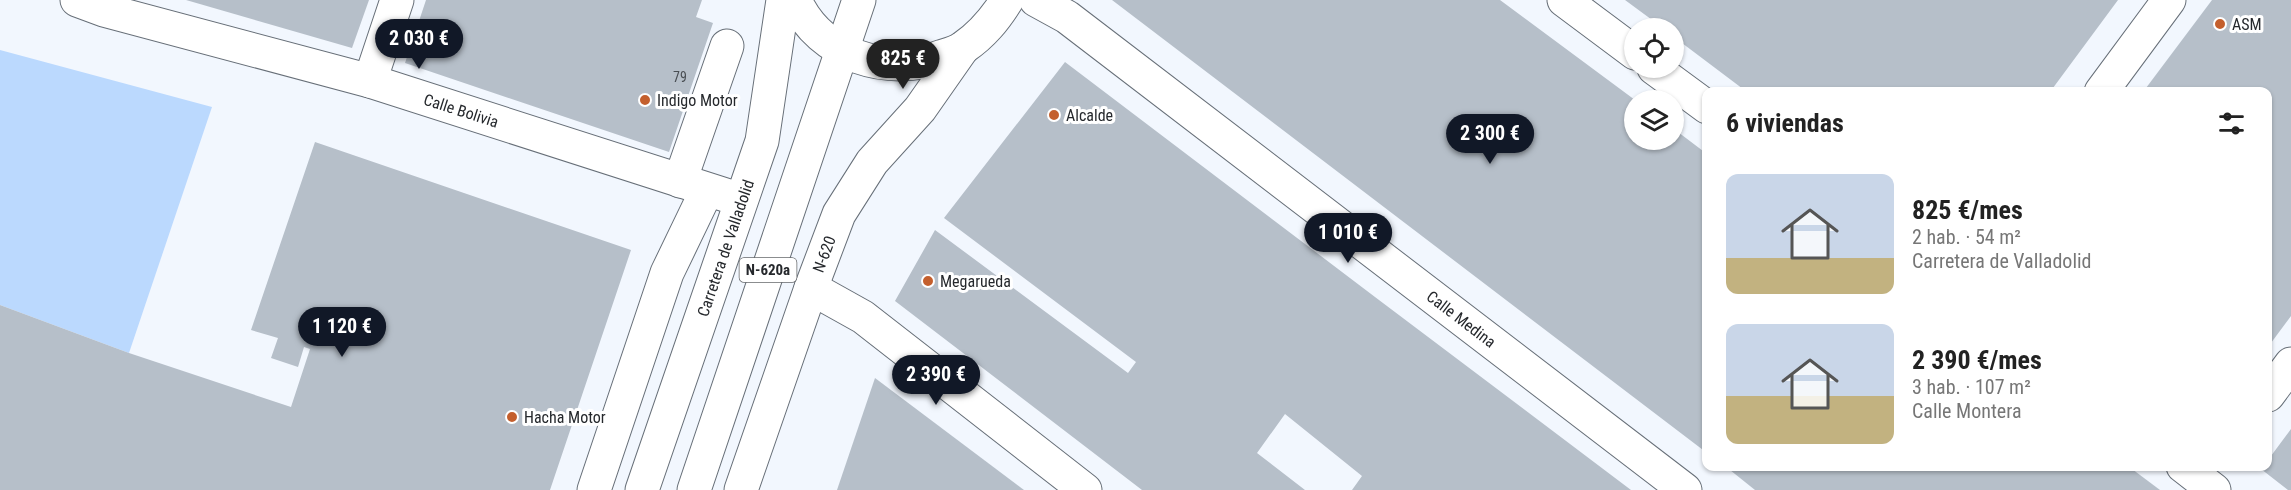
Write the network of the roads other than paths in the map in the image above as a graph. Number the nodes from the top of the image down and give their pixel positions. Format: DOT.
graph roads {
  1 [pos="77,0"];
  2 [pos="397,0"];
  3 [pos="783,0"];
  4 [pos="795,0"];
  5 [pos="859,0"];
  6 [pos="1007,0"];
  7 [pos="1036,0"];
  8 [pos="1564,0"];
  9 [pos="2169,0"];
  10 [pos="1624,45"];
  11 [pos="727,46"];
  12 [pos="962,49"];
  13 [pos="842,51"];
  14 [pos="1668,78"];
  15 [pos="370,81"];
  16 [pos="2105,87"];
  17 [pos="1702,103"];
  18 [pos="694,185"];
  19 [pos="741,200"];
  20 [pos="811,288"];
  21 [pos="2291,364"];
  22 [pos="2272,390"];
  23 [pos="594,490"];
  24 [pos="642,490"];
  25 [pos="694,490"];
  26 [pos="741,490"];
  27 [pos="1085,490"];
  28 [pos="1686,490"];
  1 -- 15 [label="main road, Calle Bolivia"];
  2 -- 15 [label="main road"];
  3 -- 19 [label="main road, Carretera de Valladolid"];
  4 -- 13 [label="main road"];
  5 -- 13 [label="main road, N-620a"];
  6 -- 12 [label="main road"];
  7 -- 28 [label="main road, Calle Medina"];
  8 -- 10 [label="main road"];
  9 -- 16 [label="main road"];
  11 -- 18 [label="main road"];
  12 -- 13 [label="main road"];
  12 -- 20 [label="main road, N-620"];
  13 -- 25 [label="main road, N-620a"];
  14 -- 17 [label="main road"];
  15 -- 18 [label="main road, Calle Bolivia"];
  18 -- 19 [label="main road, Calle Bolivia"];
  18 -- 23 [label="main road"];
  19 -- 24 [label="main road, Carretera de Valladolid"];
  20 -- 26 [label="main road, N-620"];
  20 -- 27 [label="main road"];
  21 -- 22 [label="main road"];
}
